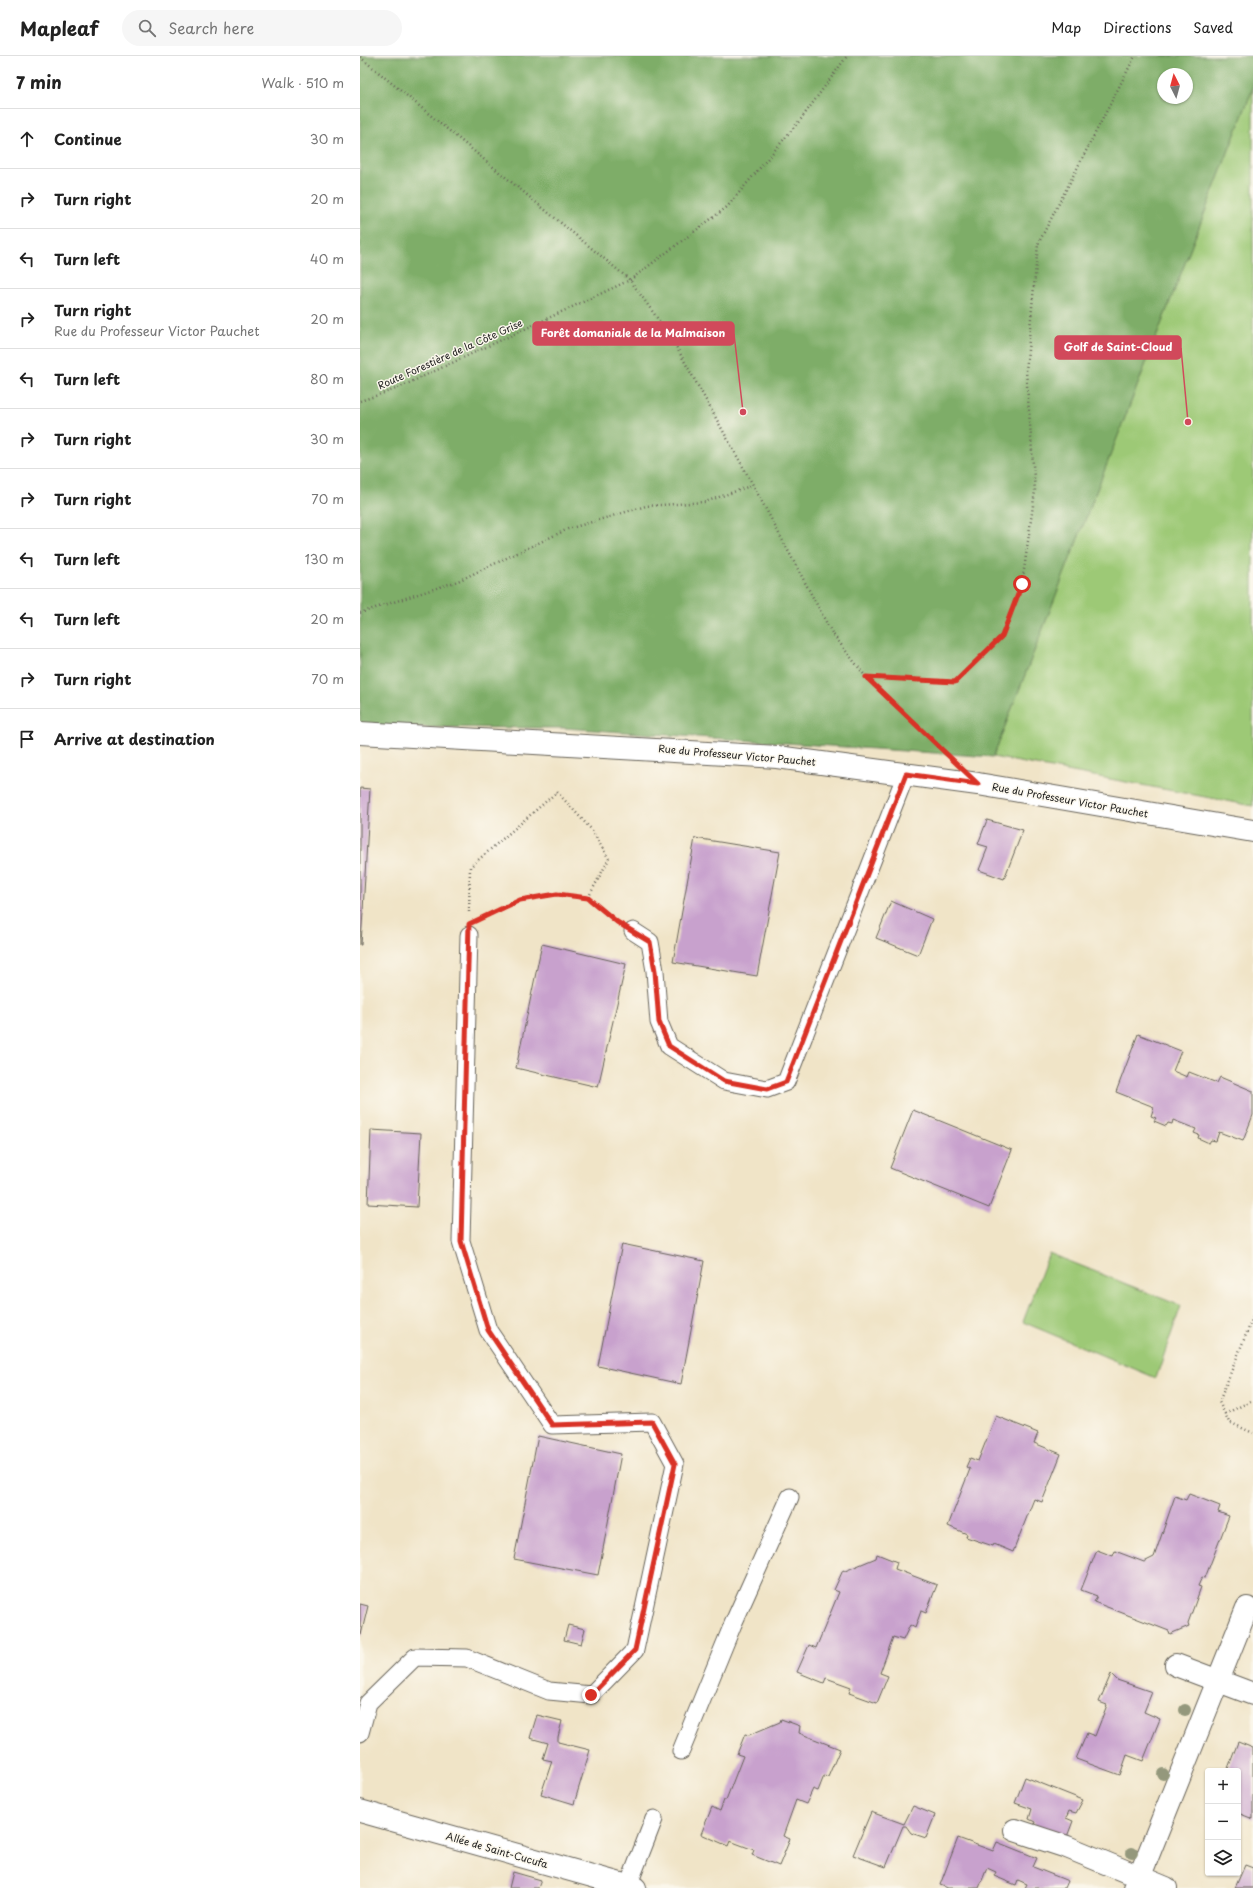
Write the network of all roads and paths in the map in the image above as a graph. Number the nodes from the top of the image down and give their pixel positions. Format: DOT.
graph roads {
  1 [pos="847,56"];
  2 [pos="1135,56"];
  3 [pos="360,57"];
  4 [pos="630,280"];
  5 [pos="360,401"];
  6 [pos="753,486"];
  7 [pos="360,613"];
  8 [pos="866,677"];
  9 [pos="360,733"];
  10 [pos="950,757"];
  11 [pos="906,774"];
  12 [pos="1253,831"];
  13 [pos="588,898"];
  14 [pos="469,930"];
  15 [pos="633,931"];
  16 [pos="1253,1317"];
  17 [pos="1253,1400"];
  18 [pos="1225,1414"];
  19 [pos="1253,1433"];
  20 [pos="790,1497"];
  21 [pos="1247,1608"];
  22 [pos="1176,1665"];
  23 [pos="1218,1680"];
  24 [pos="1253,1694"];
  25 [pos="360,1733"];
  26 [pos="681,1751"];
  27 [pos="360,1811"];
  28 [pos="654,1819"];
  29 [pos="1015,1830"];
  30 [pos="1138,1883"];
  31 [pos="631,1887"];
  32 [pos="1166,1888"];
  1 -- 4 [label="path, Route Forestière de la Côte Grise"];
  2 -- 8 [label="path"];
  3 -- 4 [label="path"];
  4 -- 5 [label="path, Route Forestière de la Côte Grise"];
  4 -- 6 [label="path"];
  6 -- 7 [label="path"];
  6 -- 8 [label="path"];
  8 -- 10 [label="path"];
  9 -- 11 [label="street, Rue du Professeur Victor Pauchet"];
  11 -- 12 [label="street, Rue du Professeur Victor Pauchet"];
  11 -- 15 [label="lane"];
  13 -- 14 [label="path"];
  13 -- 14 [label="path"];
  13 -- 15 [label="path"];
  14 -- 25 [label="lane"];
  16 -- 18 [label="path"];
  17 -- 18 [label="path"];
  18 -- 19 [label="path"];
  20 -- 26 [label="lane"];
  21 -- 23 [label="street"];
  22 -- 23 [label="street"];
  23 -- 24 [label="street"];
  23 -- 30 [label="street"];
  27 -- 31 [label="street, Allée de Saint-Cucufa"];
  28 -- 31 [label="lane"];
  29 -- 30 [label="street"];
  30 -- 32 [label="street"];
}
